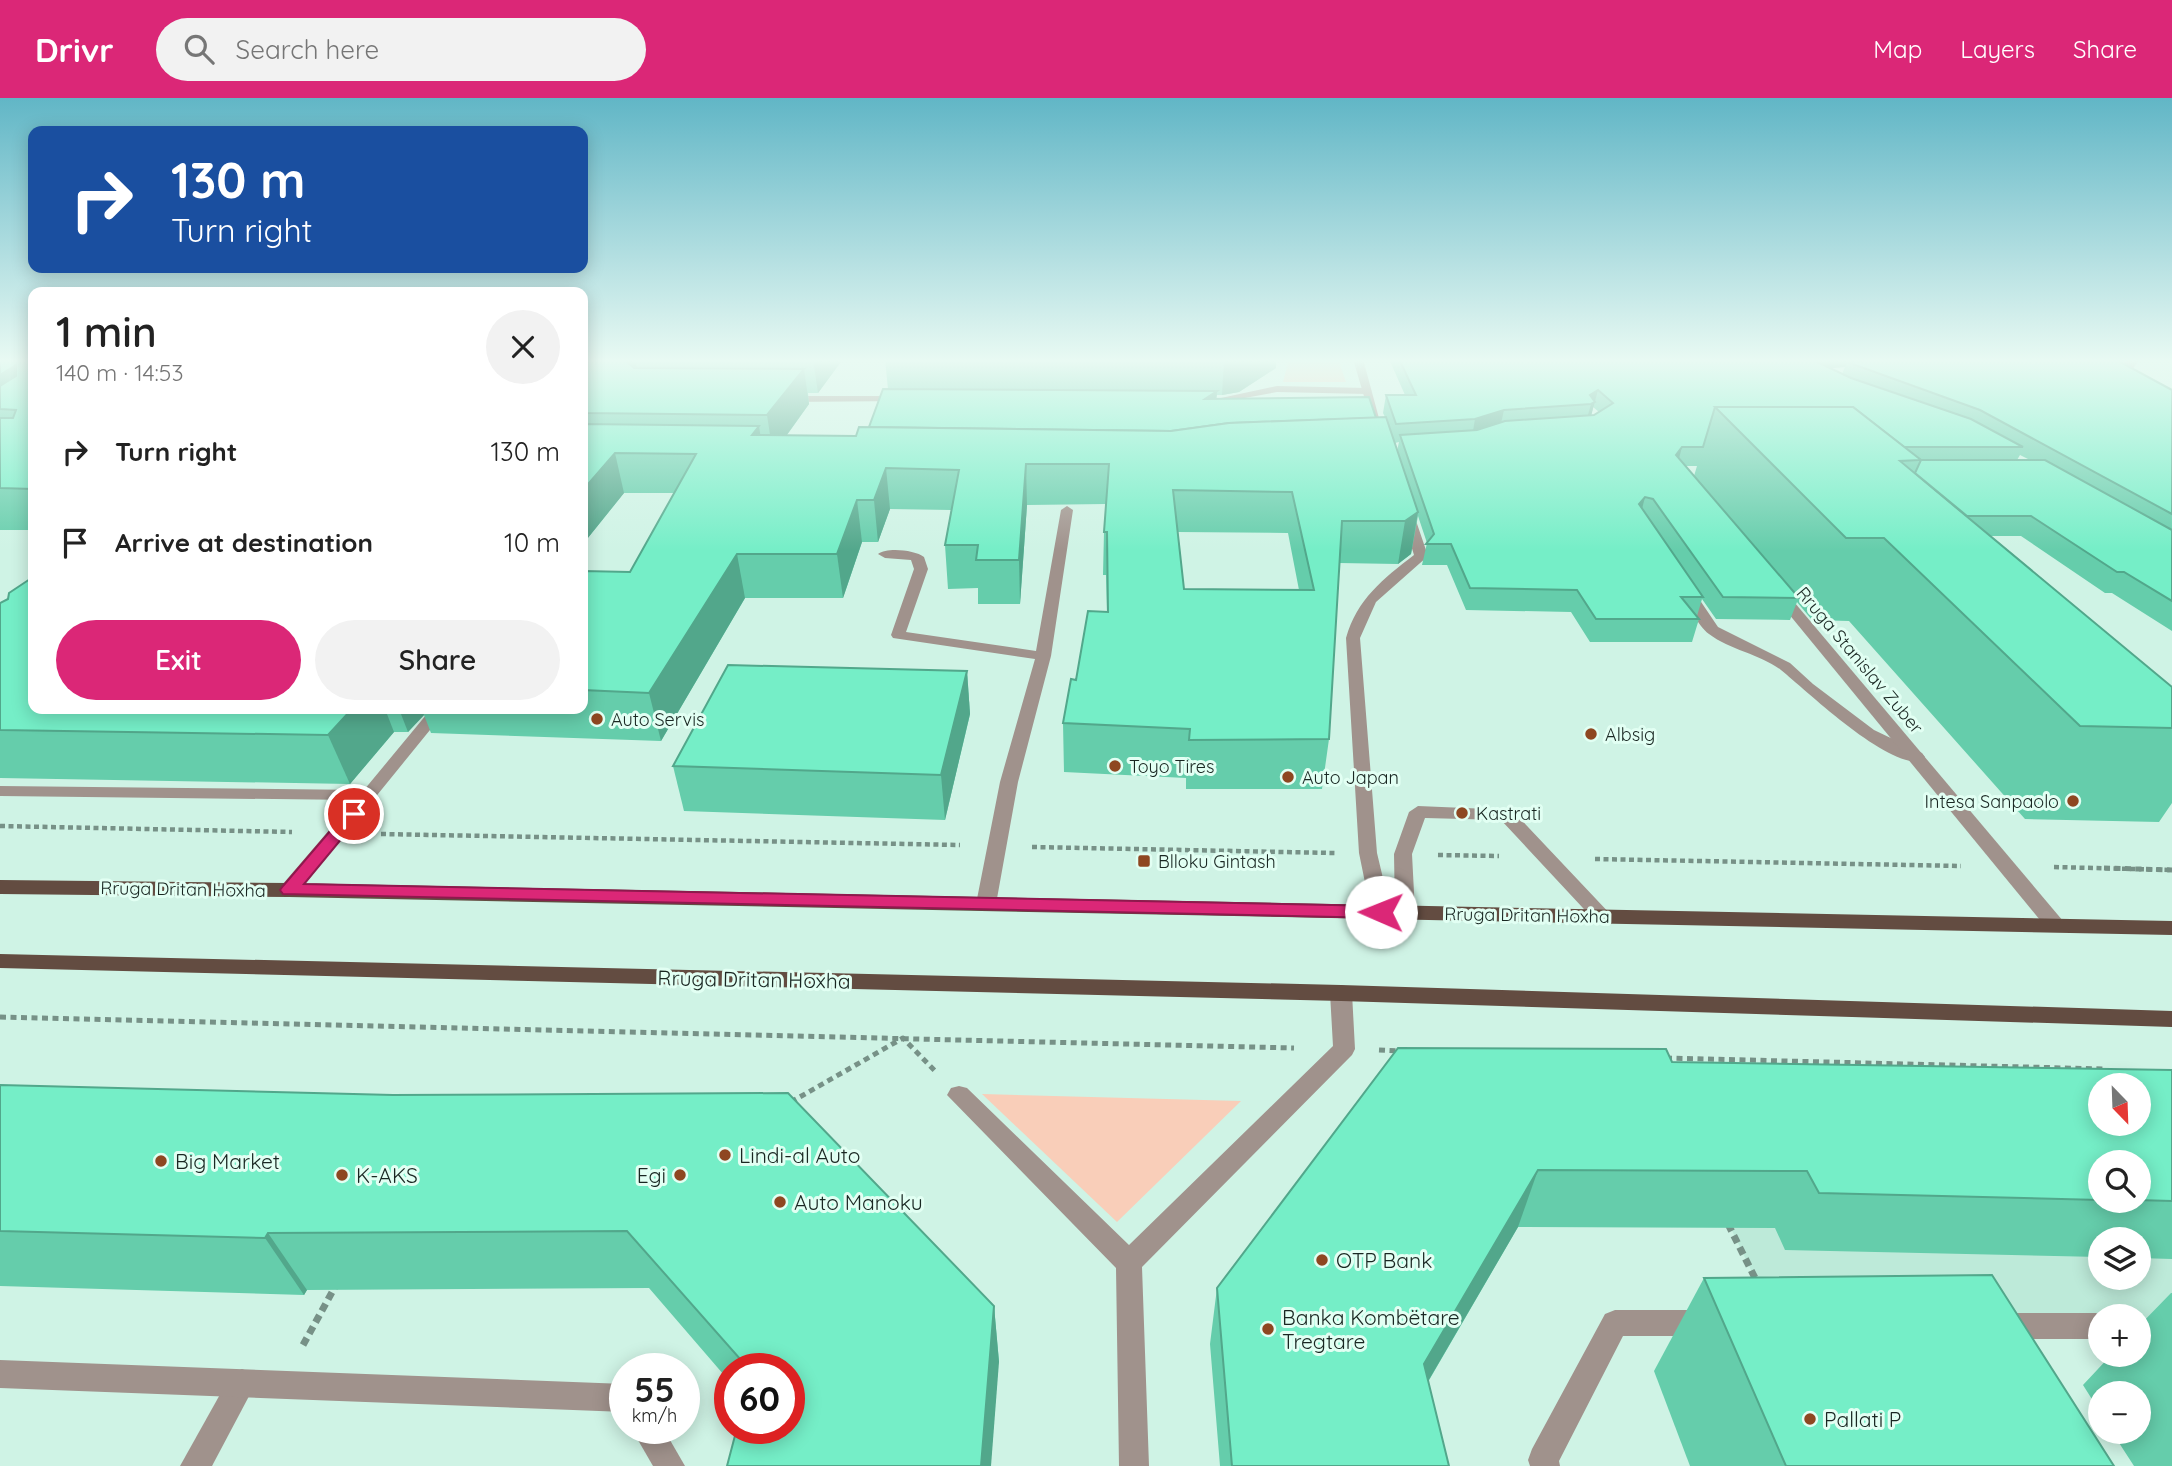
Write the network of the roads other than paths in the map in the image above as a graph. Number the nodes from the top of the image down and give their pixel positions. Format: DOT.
graph roads {
  1 [pos="1377,423"];
  2 [pos="1379,430"];
  3 [pos="1402,497"];
  4 [pos="1067,510"];
  5 [pos="885,554"];
  6 [pos="1677,577"];
  7 [pos="1767,578"];
  8 [pos="1043,656"];
  9 [pos="435,714"];
  10 [pos="1916,757"];
  11 [pos="0,791"];
  12 [pos="369,795"];
  13 [pos="0,887"];
  14 [pos="289,890"];
  15 [pos="986,904"];
  16 [pos="1381,912"];
  17 [pos="1405,912"];
  18 [pos="1603,917"];
  19 [pos="2056,926"];
  20 [pos="2172,928"];
  21 [pos="0,961"];
  22 [pos="1341,993"];
  23 [pos="2172,1019"];
  24 [pos="959,1095"];
  25 [pos="1129,1263"];
  26 [pos="1723,1323"];
  27 [pos="1978,1326"];
  28 [pos="2088,1326"];
  29 [pos="0,1374"];
  30 [pos="242,1383"];
  31 [pos="609,1397"];
  32 [pos="656,1444"];
  33 [pos="195,1466"];
  34 [pos="670,1466"];
  35 [pos="1134,1466"];
  36 [pos="1545,1466"];
  1 -- 2 [label="street"];
  3 -- 16 [label="street"];
  4 -- 8 [label="street"];
  5 -- 8 [label="street"];
  6 -- 10 [label="street"];
  7 -- 10 [label="street, Rruga Stanislav Zuber"];
  8 -- 15 [label="street"];
  9 -- 12 [label="street"];
  10 -- 19 [label="street, Rruga Stanislav Zuber"];
  11 -- 12 [label="street"];
  12 -- 14 [label="street"];
  13 -- 14 [label="main road, Rruga Dritan Hoxha"];
  14 -- 15 [label="main road, Rruga Dritan Hoxha"];
  15 -- 16 [label="main road, Rruga Dritan Hoxha"];
  16 -- 17 [label="main road, Rruga Dritan Hoxha"];
  17 -- 18 [label="main road, Rruga Dritan Hoxha"];
  17 -- 18 [label="street"];
  18 -- 19 [label="main road, Rruga Dritan Hoxha"];
  19 -- 20 [label="main road, Rruga Dritan Hoxha"];
  21 -- 22 [label="main road, Rruga Dritan Hoxha"];
  22 -- 23 [label="main road, Rruga Dritan Hoxha"];
  22 -- 25 [label="street"];
  24 -- 25 [label="street"];
  25 -- 35 [label="street"];
  26 -- 36 [label="street"];
  27 -- 28 [label="street"];
  29 -- 30 [label="street"];
  30 -- 31 [label="street"];
  30 -- 33 [label="street"];
  32 -- 34 [label="street"];
}
